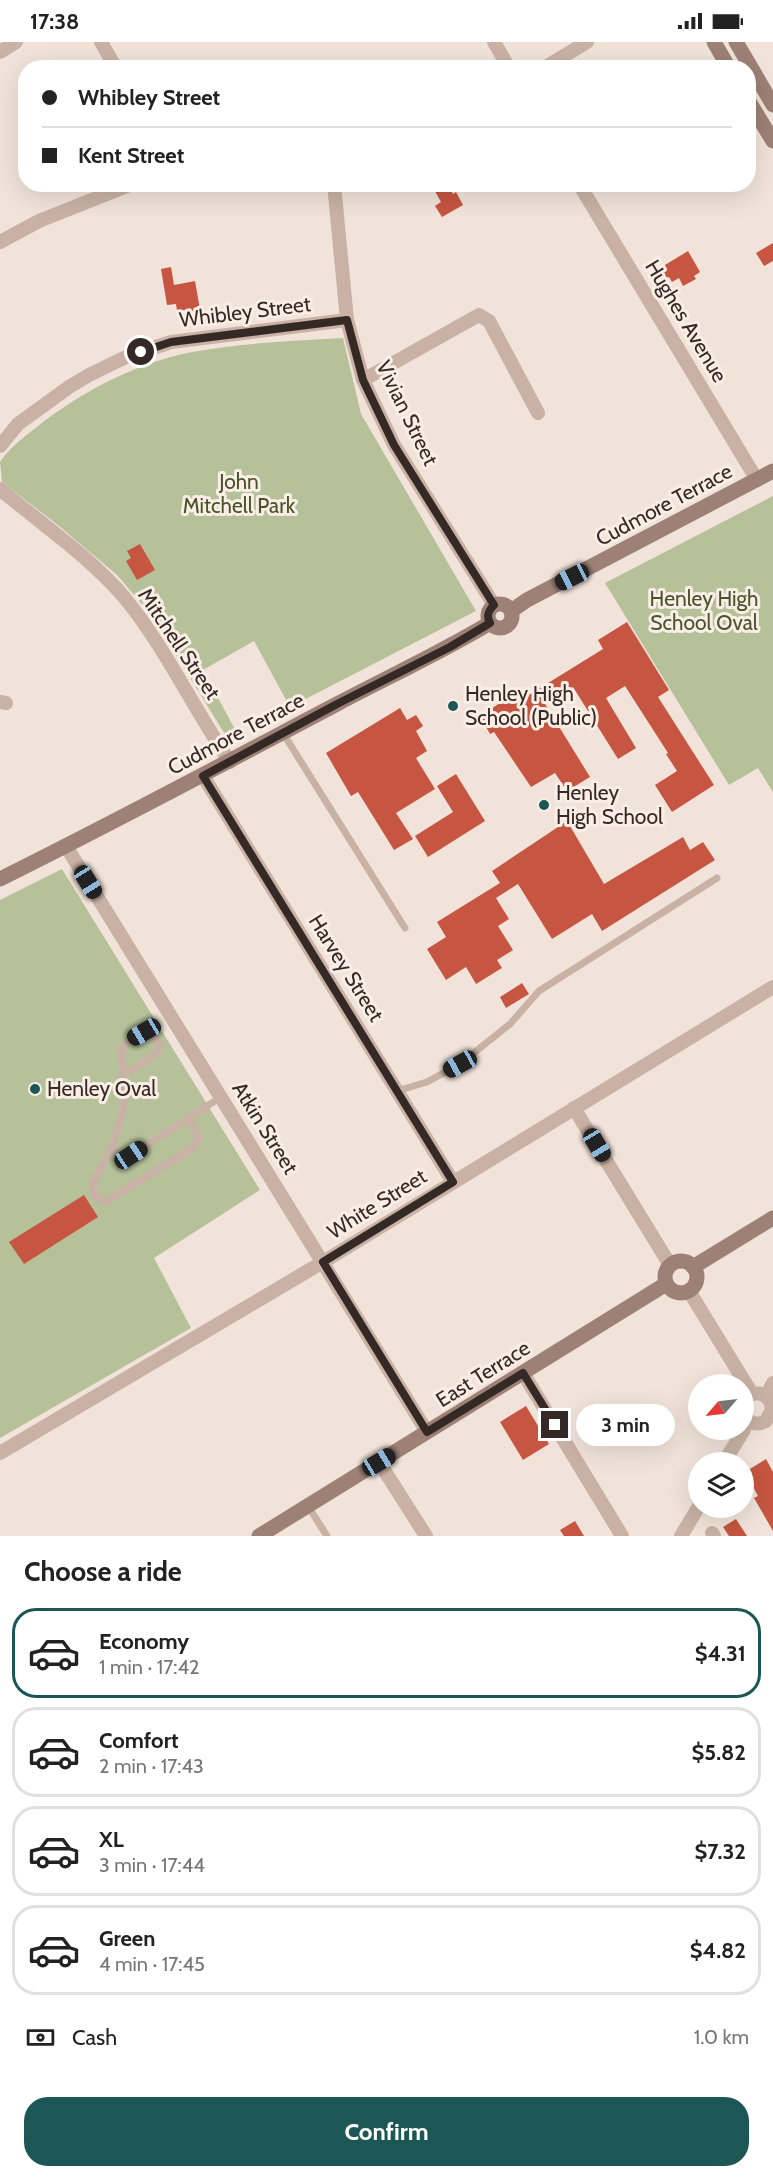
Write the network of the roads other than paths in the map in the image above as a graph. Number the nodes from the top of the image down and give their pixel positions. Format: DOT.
graph roads {
  1 [pos="16,42"];
  2 [pos="101,42"];
  3 [pos="494,42"];
  4 [pos="587,42"];
  5 [pos="714,42"];
  6 [pos="736,42"];
  7 [pos="0,52"];
  8 [pos="111,60"];
  9 [pos="504,60"];
  10 [pos="557,60"];
  11 [pos="724,60"];
  12 [pos="747,60"];
  13 [pos="756,76"];
  14 [pos="773,105"];
  15 [pos="756,113"];
  16 [pos="773,141"];
  17 [pos="115,192"];
  18 [pos="335,192"];
  19 [pos="584,192"];
  20 [pos="0,242"];
  21 [pos="347,320"];
  22 [pos="363,380"];
  23 [pos="538,413"];
  24 [pos="0,446"];
  25 [pos="773,471"];
  26 [pos="757,480"];
  27 [pos="0,489"];
  28 [pos="494,605"];
  29 [pos="511,611"];
  30 [pos="490,623"];
  31 [pos="283,733"];
  32 [pos="230,762"];
  33 [pos="203,776"];
  34 [pos="66,846"];
  35 [pos="0,879"];
  36 [pos="717,879"];
  37 [pos="405,928"];
  38 [pos="773,987"];
  39 [pos="122,1072"];
  40 [pos="397,1091"];
  41 [pos="221,1097"];
  42 [pos="574,1108"];
  43 [pos="188,1119"];
  44 [pos="111,1149"];
  45 [pos="453,1182"];
  46 [pos="773,1218"];
  47 [pos="323,1262"];
  48 [pos="670,1265"];
  49 [pos="693,1267"];
  50 [pos="666,1284"];
  51 [pos="689,1291"];
  52 [pos="523,1373"];
  53 [pos="740,1374"];
  54 [pos="773,1383"];
  55 [pos="754,1397"];
  56 [pos="754,1424"];
  57 [pos="770,1426"];
  58 [pos="427,1432"];
  59 [pos="0,1453"];
  60 [pos="379,1462"];
  61 [pos="308,1506"];
  62 [pos="692,1518"];
  63 [pos="259,1536"];
  64 [pos="327,1536"];
  65 [pos="426,1536"];
  66 [pos="622,1536"];
  67 [pos="681,1536"];
  1 -- 7 [label="street"];
  2 -- 8 [label="street"];
  3 -- 9 [label="street"];
  4 -- 10 [label="street"];
  5 -- 11 [label="street"];
  6 -- 12 [label="street"];
  13 -- 14 [label="street"];
  15 -- 16 [label="street"];
  17 -- 20 [label="street"];
  18 -- 21 [label="street, Vivian Street"];
  19 -- 26 [label="street, Hughes Avenue"];
  21 -- 22 [label="street, Vivian Street"];
  21 -- 24 [label="street, Whibley Street"];
  22 -- 23 [label="street"];
  22 -- 28 [label="street, Vivian Street"];
  25 -- 26 [label="street, Cudmore Terrace"];
  26 -- 29 [label="street, Cudmore Terrace"];
  27 -- 32 [label="street, Mitchell Street"];
  28 -- 29 [label="street"];
  28 -- 30 [label="street"];
  29 -- 30 [label="street"];
  30 -- 31 [label="street, Cudmore Terrace"];
  31 -- 32 [label="street, Cudmore Terrace"];
  31 -- 37 [label="lane"];
  32 -- 33 [label="street, Cudmore Terrace"];
  33 -- 34 [label="street, Cudmore Terrace"];
  33 -- 40 [label="street, Harvey Street"];
  34 -- 35 [label="street, Cudmore Terrace"];
  34 -- 41 [label="street, Atkin Street"];
  36 -- 40 [label="lane"];
  38 -- 42 [label="street, White Street"];
  39 -- 39 [label="lane"];
  39 -- 44 [label="lane"];
  40 -- 45 [label="street, Harvey Street"];
  41 -- 43 [label="lane"];
  41 -- 47 [label="street, Atkin Street"];
  42 -- 45 [label="street, White Street"];
  42 -- 48 [label="street"];
  43 -- 44 [label="lane"];
  43 -- 44 [label="lane"];
  45 -- 47 [label="street, White Street"];
  46 -- 49 [label="street"];
  47 -- 58 [label="street, Atkin Street"];
  47 -- 59 [label="street, White Street"];
  48 -- 49 [label="street"];
  48 -- 50 [label="street"];
  49 -- 51 [label="street"];
  50 -- 51 [label="street"];
  50 -- 52 [label="street, East Terrace"];
  51 -- 53 [label="street"];
  52 -- 58 [label="street, East Terrace"];
  52 -- 66 [label="street"];
  54 -- 55 [label="street"];
  55 -- 57 [label="street"];
  56 -- 57 [label="street"];
  58 -- 60 [label="street, East Terrace"];
  60 -- 61 [label="street, East Terrace"];
  60 -- 65 [label="street"];
  61 -- 63 [label="street, East Terrace"];
  61 -- 64 [label="lane"];
  62 -- 67 [label="street"];
}
